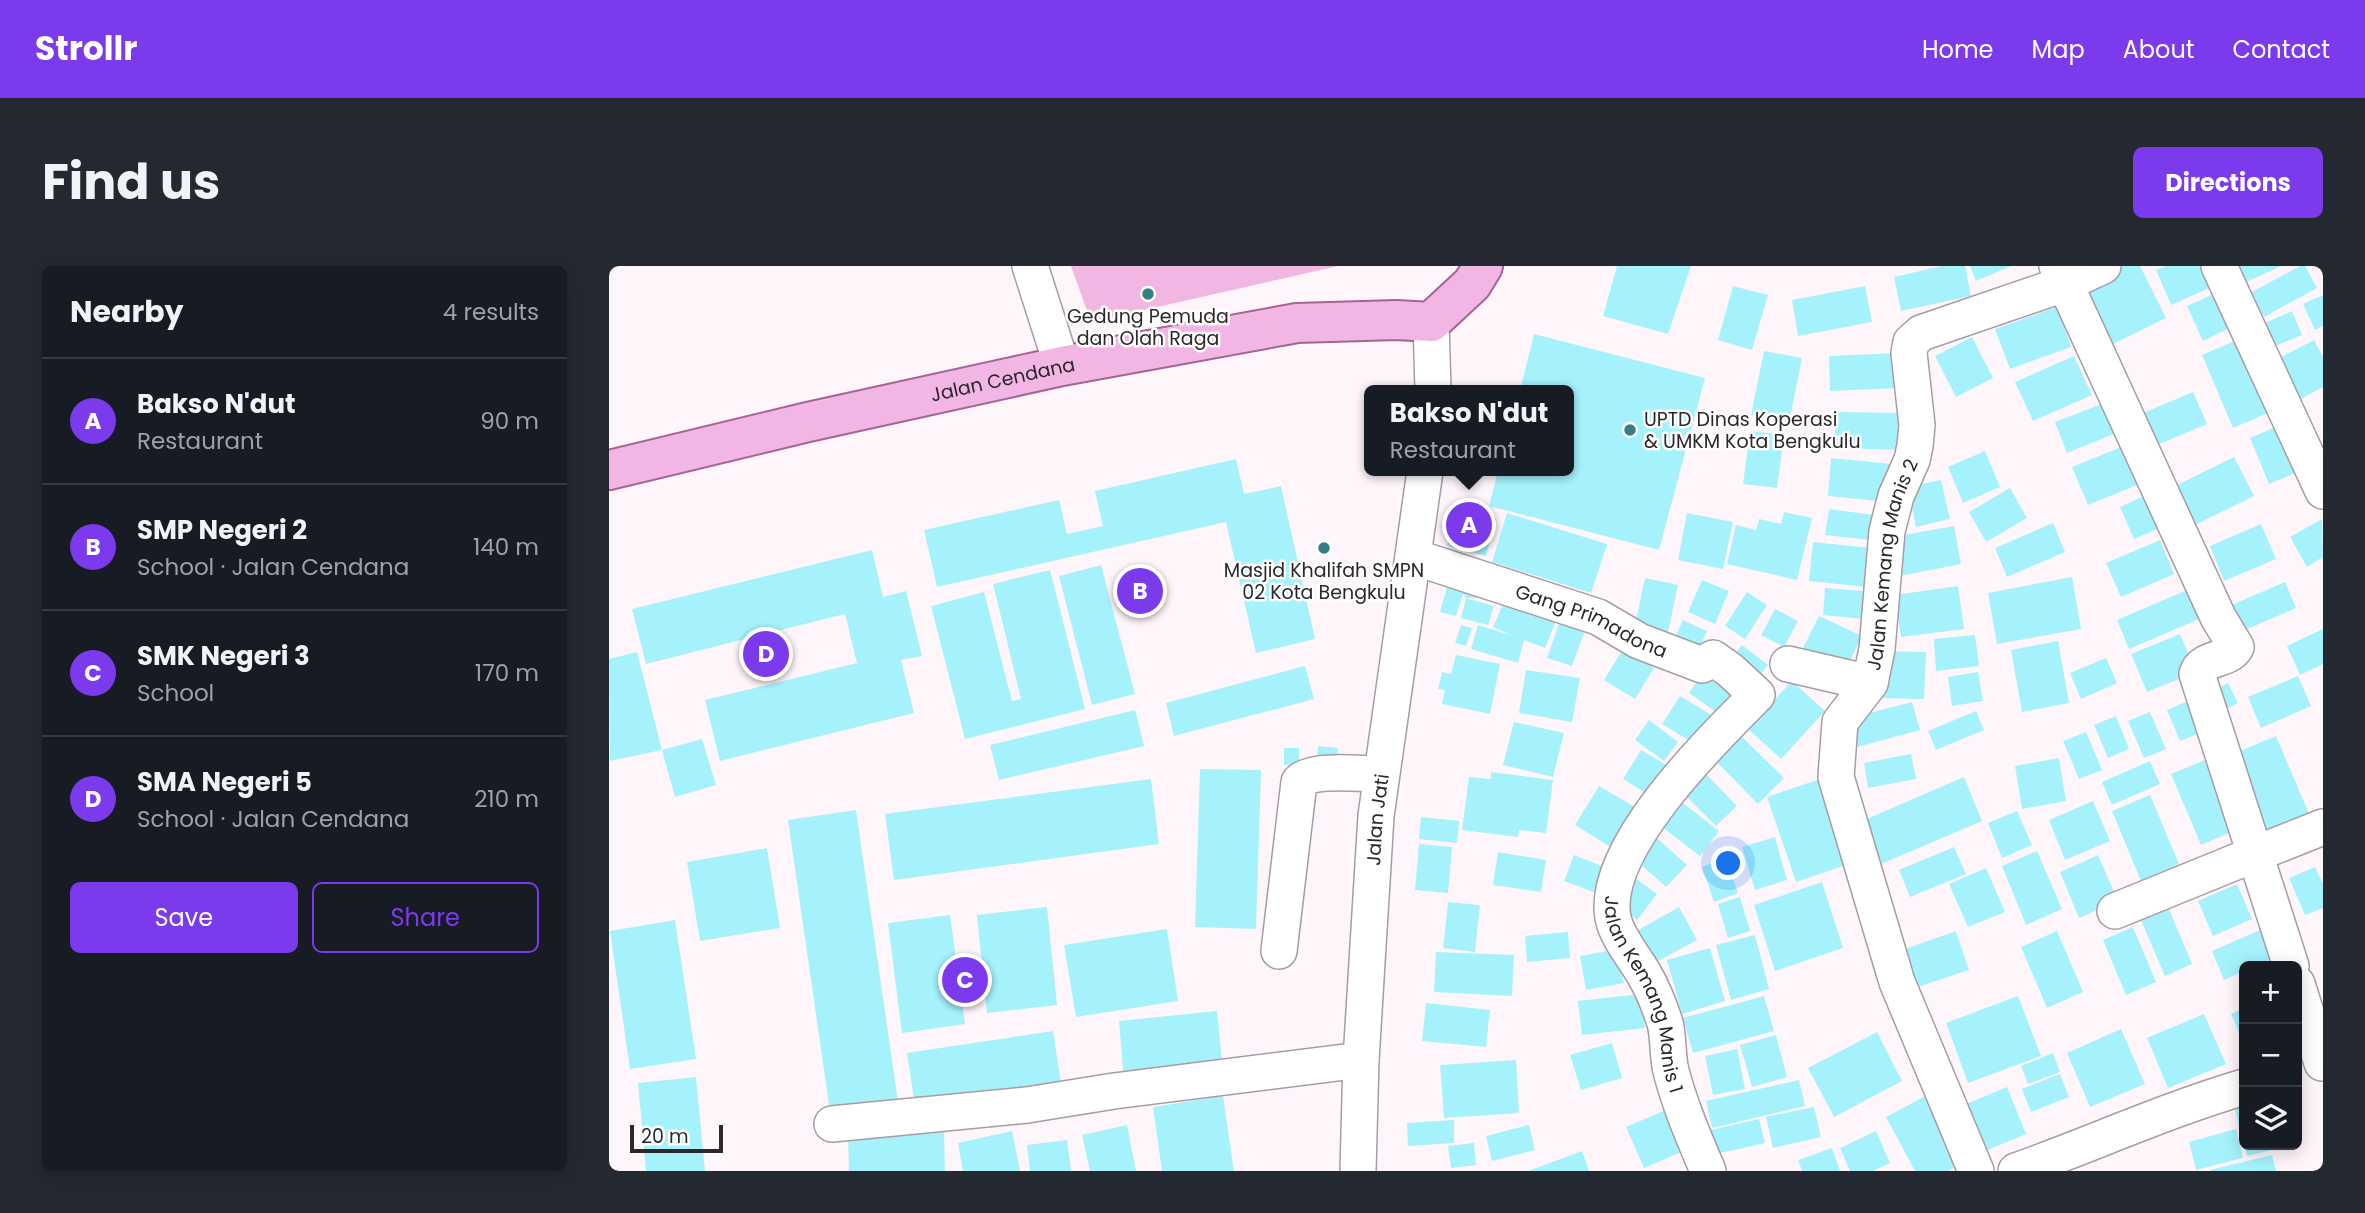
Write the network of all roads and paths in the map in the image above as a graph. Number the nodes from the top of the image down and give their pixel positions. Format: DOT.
graph roads {
  1 [pos="1030,266"];
  2 [pos="2103,266"];
  3 [pos="2220,266"];
  4 [pos="1477,275"];
  5 [pos="2060,275"];
  6 [pos="1431,322"];
  7 [pos="1062,366"];
  8 [pos="1433,385"];
  9 [pos="609,470"];
  10 [pos="1424,476"];
  11 [pos="2323,491"];
  12 [pos="1414,557"];
  13 [pos="1788,664"];
  14 [pos="1870,683"];
  15 [pos="1757,695"];
  16 [pos="1380,774"];
  17 [pos="2323,827"];
  18 [pos="2255,854"];
  19 [pos="2115,911"];
  20 [pos="1279,951"];
  21 [pos="2289,961"];
  22 [pos="2302,1008"];
  23 [pos="1361,1060"];
  24 [pos="2314,1066"];
  25 [pos="2239,1089"];
  26 [pos="832,1124"];
  27 [pos="2090,1159"];
  28 [pos="1358,1171"];
  29 [pos="1708,1171"];
  30 [pos="1976,1171"];
  31 [pos="2015,1171"];
  1 -- 7 [label="street"];
  2 -- 5 [label="street, Jalan Kemang Manis 2"];
  3 -- 11 [label="street"];
  4 -- 6 [label="main road"];
  5 -- 14 [label="street, Jalan Kemang Manis 2"];
  5 -- 18 [label="street"];
  6 -- 7 [label="main road, Jalan Cendana"];
  6 -- 8 [label="street"];
  7 -- 9 [label="main road, Jalan Cendana"];
  10 -- 12 [label="street, Jalan Jati"];
  12 -- 15 [label="street, Gang Primadona"];
  12 -- 16 [label="street, Jalan Jati"];
  13 -- 14 [label="street"];
  14 -- 30 [label="street, Jalan Kemang Manis 2"];
  15 -- 29 [label="street, Jalan Kemang Manis 1"];
  16 -- 20 [label="street"];
  16 -- 23 [label="street, Jalan Jati"];
  17 -- 18 [label="street"];
  18 -- 19 [label="street"];
  18 -- 21 [label="street"];
  22 -- 24 [label="street"];
  23 -- 26 [label="street"];
  23 -- 28 [label="street, Jalan Jati"];
  25 -- 27 [label="street"];
  27 -- 31 [label="street"];
}
